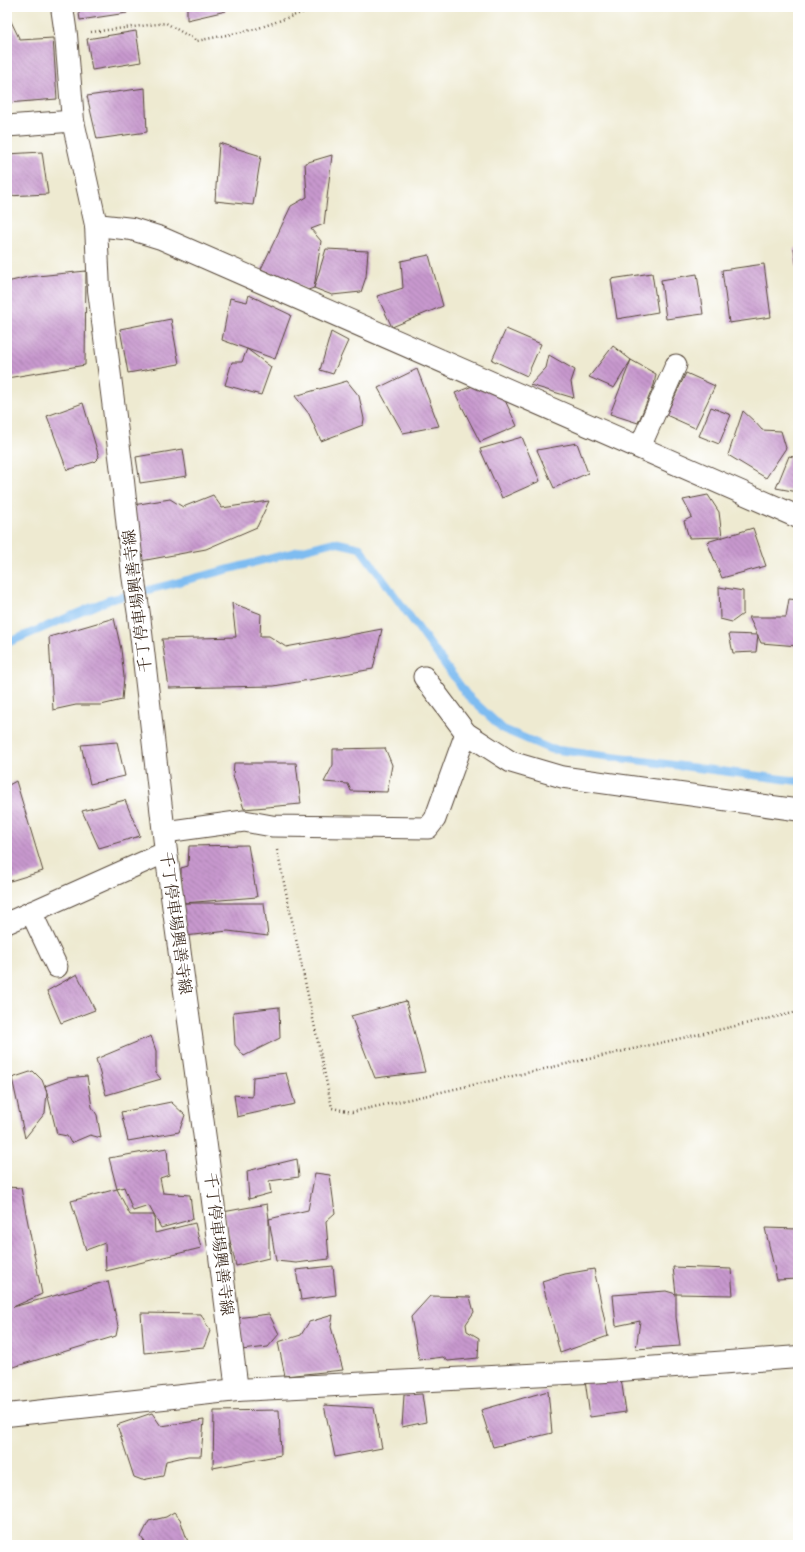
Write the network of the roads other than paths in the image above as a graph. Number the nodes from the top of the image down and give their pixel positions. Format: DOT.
graph roads {
  1 [pos="62,7"];
  2 [pos="73,121"];
  3 [pos="7,126"];
  4 [pos="96,226"];
  5 [pos="676,365"];
  6 [pos="640,447"];
  7 [pos="798,517"];
  8 [pos="424,677"];
  9 [pos="466,732"];
  10 [pos="798,810"];
  11 [pos="165,842"];
  12 [pos="31,912"];
  13 [pos="7,923"];
  14 [pos="58,967"];
  15 [pos="798,1357"];
  16 [pos="237,1390"];
  17 [pos="7,1415"];
  1 -- 2 [label="main road, 千丁停車場興善寺線"];
  2 -- 3 [label="street"];
  2 -- 4 [label="main road, 千丁停車場興善寺線"];
  4 -- 6 [label="main road"];
  4 -- 11 [label="main road, 千丁停車場興善寺線"];
  5 -- 6 [label="street"];
  6 -- 7 [label="main road"];
  8 -- 9 [label="street"];
  9 -- 10 [label="street"];
  9 -- 11 [label="street"];
  11 -- 12 [label="street"];
  11 -- 16 [label="main road, 千丁停車場興善寺線"];
  12 -- 13 [label="street"];
  12 -- 14 [label="street"];
  15 -- 16 [label="main road"];
  16 -- 17 [label="main road"];
}
